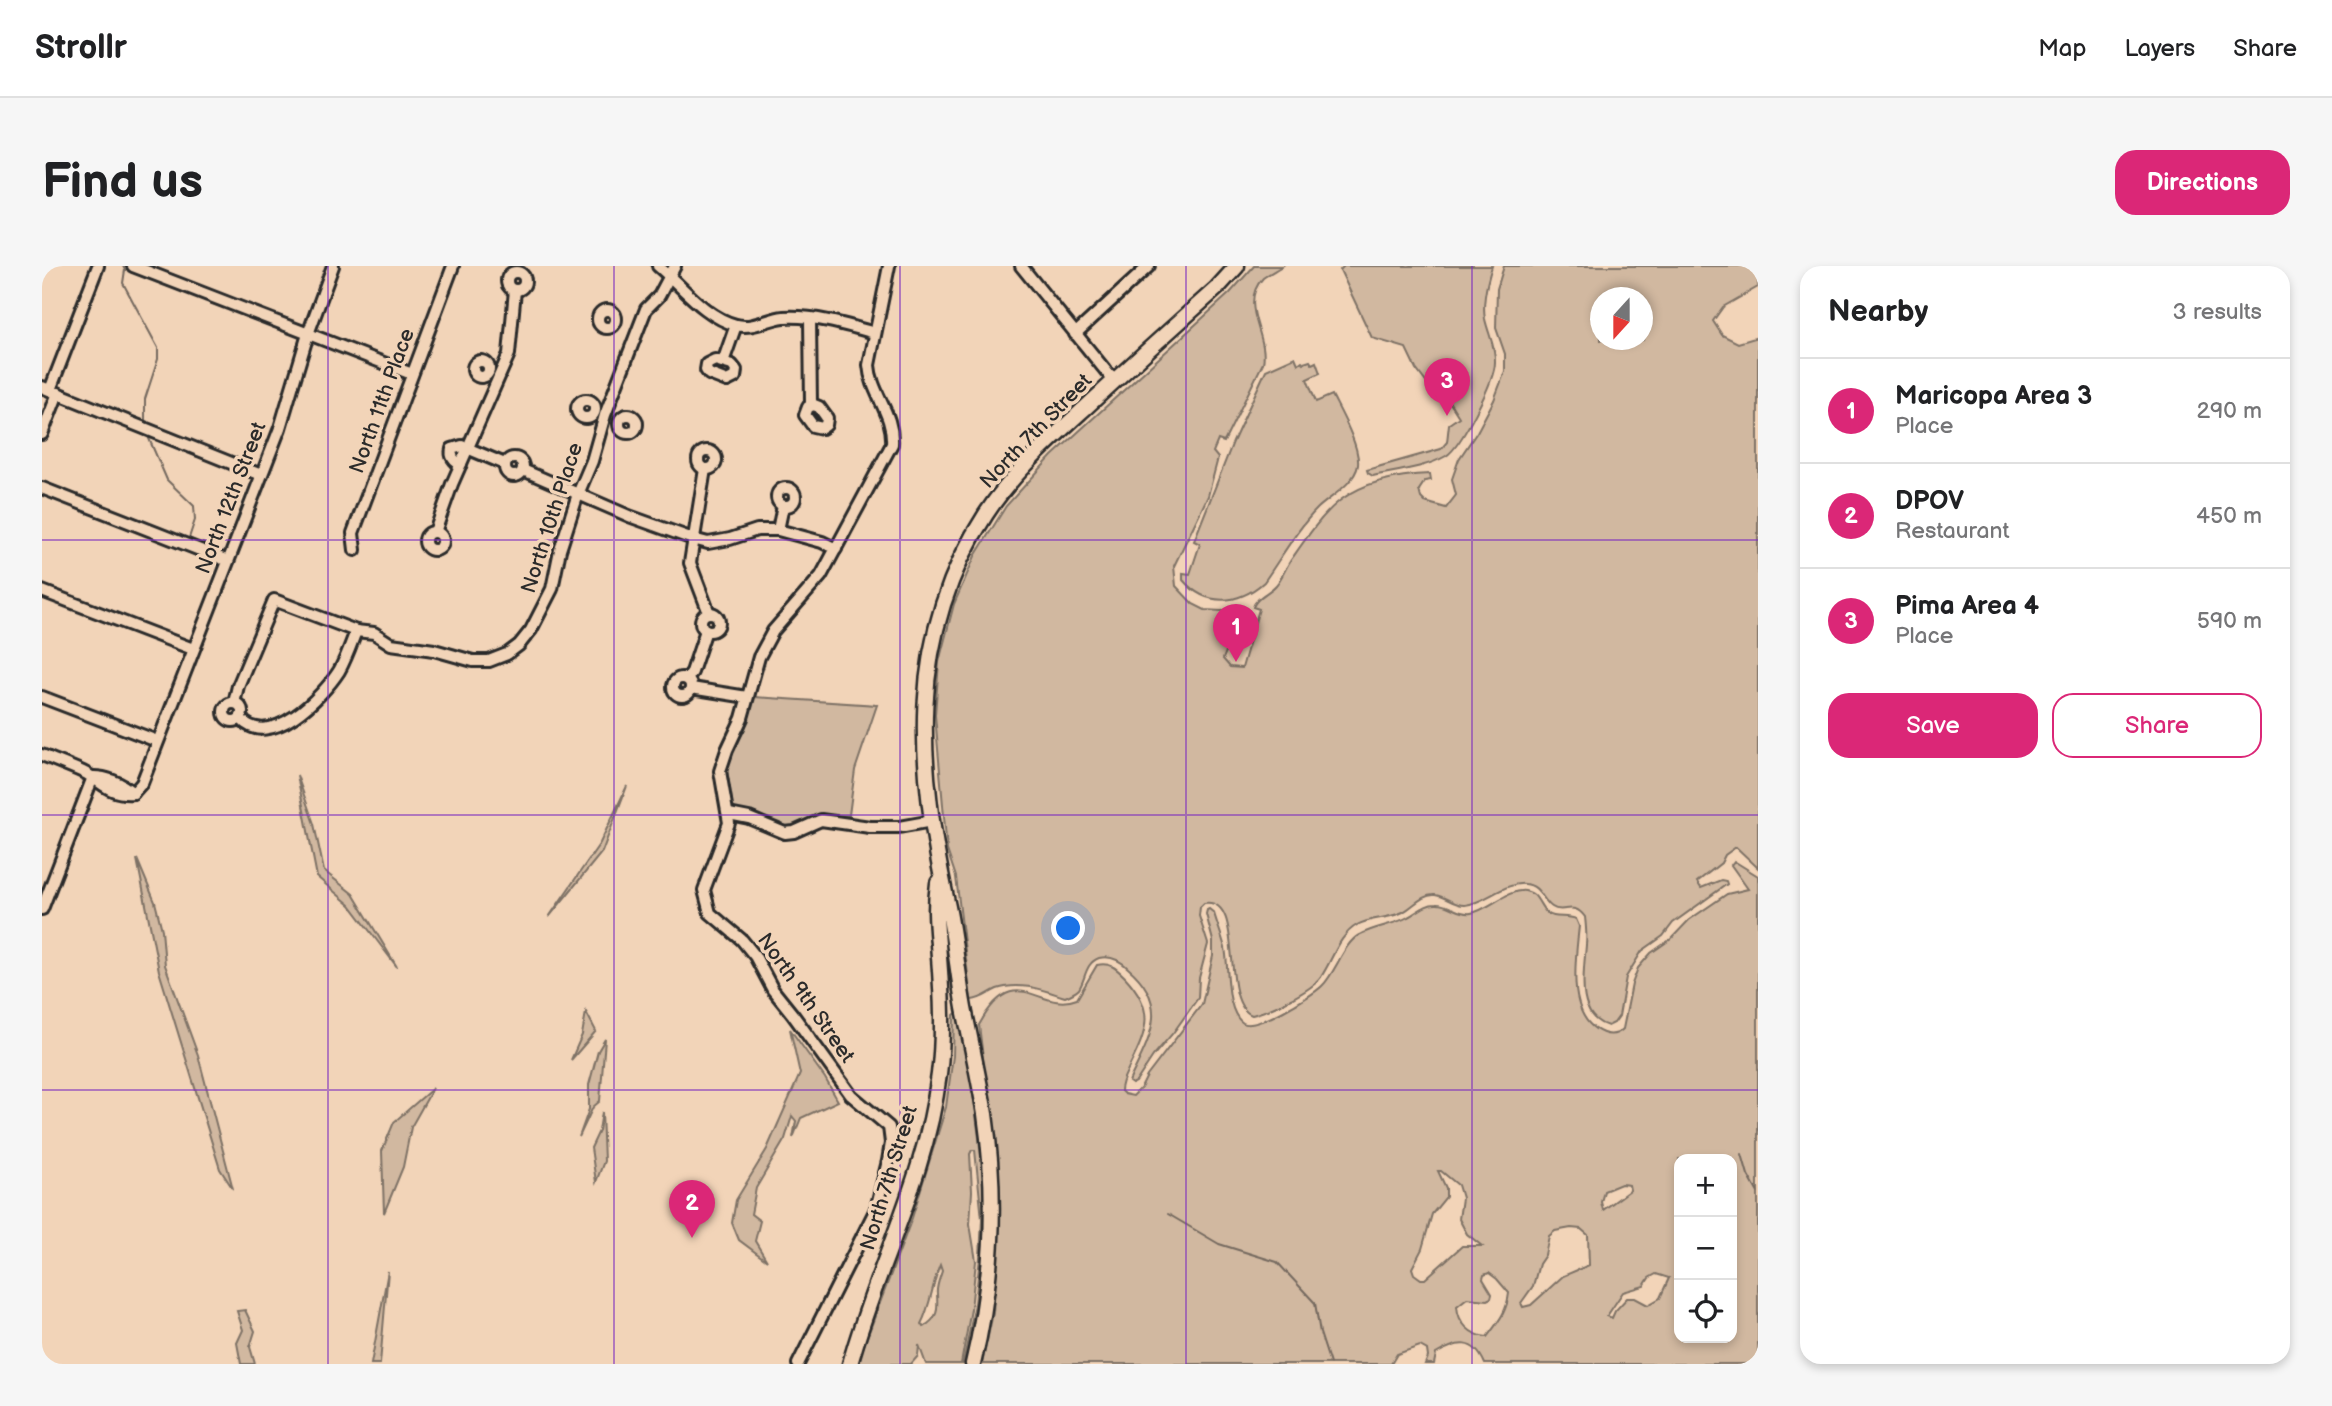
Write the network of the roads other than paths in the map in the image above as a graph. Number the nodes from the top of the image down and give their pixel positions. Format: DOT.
graph roads {
  1 [pos="98,266"];
  2 [pos="133,266"];
  3 [pos="333,266"];
  4 [pos="453,266"];
  5 [pos="658,266"];
  6 [pos="889,266"];
  7 [pos="1149,266"];
  8 [pos="1237,266"];
  9 [pos="518,269"];
  10 [pos="1028,269"];
  11 [pos="672,271"];
  12 [pos="810,319"];
  13 [pos="736,325"];
  14 [pos="614,326"];
  15 [pos="875,333"];
  16 [pos="308,334"];
  17 [pos="1075,334"];
  18 [pos="634,337"];
  19 [pos="723,362"];
  20 [pos="412,374"];
  21 [pos="1114,381"];
  22 [pos="50,390"];
  23 [pos="811,405"];
  24 [pos="600,413"];
  25 [pos="620,421"];
  26 [pos="42,434"];
  27 [pos="468,448"];
  28 [pos="705,469"];
  29 [pos="261,475"];
  30 [pos="42,488"];
  31 [pos="578,494"];
  32 [pos="783,506"];
  33 [pos="778,530"];
  34 [pos="435,532"];
  35 [pos="693,539"];
  36 [pos="836,549"];
  37 [pos="355,550"];
  38 [pos="228,561"];
  39 [pos="42,592"];
  40 [pos="356,631"];
  41 [pos="193,649"];
  42 [pos="42,697"];
  43 [pos="747,697"];
  44 [pos="157,741"];
  45 [pos="42,755"];
  46 [pos="93,777"];
  47 [pos="729,814"];
  48 [pos="932,821"];
  49 [pos="42,869"];
  50 [pos="55,875"];
  51 [pos="939,875"];
  52 [pos="42,909"];
  53 [pos="798,1364"];
  54 [pos="850,1364"];
  55 [pos="973,1364"];
  1 -- 22 [label="street"];
  2 -- 16 [label="street"];
  3 -- 16 [label="street, North 12th Street"];
  4 -- 20 [label="street, North 11th Place"];
  5 -- 11 [label="street"];
  6 -- 15 [label="street, North 9th Street"];
  7 -- 17 [label="street"];
  8 -- 21 [label="main road, North 7th Street"];
  9 -- 27 [label="street"];
  10 -- 17 [label="street"];
  11 -- 13 [label="street"];
  11 -- 18 [label="street, North 10th Place"];
  12 -- 13 [label="street"];
  12 -- 15 [label="street"];
  12 -- 23 [label="street"];
  13 -- 19 [label="street"];
  14 -- 18 [label="street"];
  15 -- 36 [label="street, North 9th Street"];
  16 -- 20 [label="street"];
  16 -- 29 [label="street, North 12th Street"];
  17 -- 21 [label="street"];
  18 -- 24 [label="street, North 10th Place"];
  20 -- 37 [label="street, North 11th Place"];
  21 -- 48 [label="main road, North 7th Street"];
  22 -- 26 [label="street"];
  22 -- 29 [label="street"];
  24 -- 25 [label="street"];
  24 -- 31 [label="street, North 10th Place"];
  27 -- 31 [label="street"];
  27 -- 34 [label="street"];
  28 -- 35 [label="street"];
  29 -- 38 [label="street, North 12th Street"];
  30 -- 38 [label="street"];
  31 -- 35 [label="street"];
  31 -- 40 [label="street, North 10th Place"];
  32 -- 33 [label="street"];
  33 -- 35 [label="street"];
  33 -- 36 [label="street"];
  35 -- 43 [label="street"];
  36 -- 43 [label="street, North 9th Street"];
  38 -- 41 [label="street, North 12th Street"];
  39 -- 41 [label="street"];
  40 -- 40 [label="street"];
  41 -- 44 [label="street, North 12th Street"];
  42 -- 44 [label="street"];
  43 -- 47 [label="street, North 9th Street"];
  44 -- 46 [label="street, North 12th Street"];
  45 -- 46 [label="street"];
  46 -- 50 [label="street"];
  47 -- 48 [label="street"];
  47 -- 53 [label="street, North 9th Street"];
  48 -- 51 [label="main road, North 7th Street"];
  49 -- 50 [label="street"];
  50 -- 52 [label="street"];
  51 -- 54 [label="main road, North 7th Street"];
  51 -- 55 [label="main road, North 7th Street"];
}
